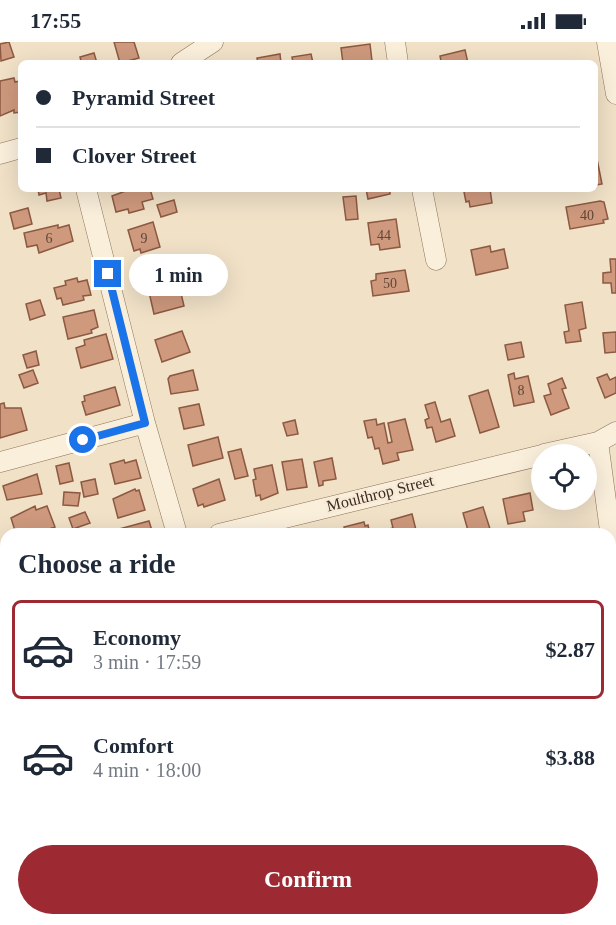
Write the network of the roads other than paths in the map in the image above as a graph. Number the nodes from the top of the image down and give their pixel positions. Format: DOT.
graph roads {
  1 [pos="213,42"];
  2 [pos="394,42"];
  3 [pos="607,42"];
  4 [pos="186,60"];
  5 [pos="398,60"];
  6 [pos="616,94"];
  7 [pos="18,149"];
  8 [pos="0,154"];
  9 [pos="87,192"];
  10 [pos="423,192"];
  11 [pos="436,260"];
  12 [pos="145,423"];
  13 [pos="616,432"];
  14 [pos="598,442"];
  15 [pos="590,444"];
  16 [pos="531,458"];
  17 [pos="0,462"];
  18 [pos="175,528"];
  19 [pos="244,528"];
  20 [pos="610,528"];
  1 -- 4 [label="street"];
  2 -- 5 [label="street"];
  3 -- 6 [label="street"];
  7 -- 8 [label="street"];
  9 -- 12 [label="street"];
  10 -- 11 [label="street"];
  12 -- 17 [label="street"];
  12 -- 18 [label="street"];
  13 -- 14 [label="street, Moulthrop Street"];
  14 -- 15 [label="street, Moulthrop Street"];
  14 -- 20 [label="street"];
  16 -- 19 [label="street, Moulthrop Street"];
}
